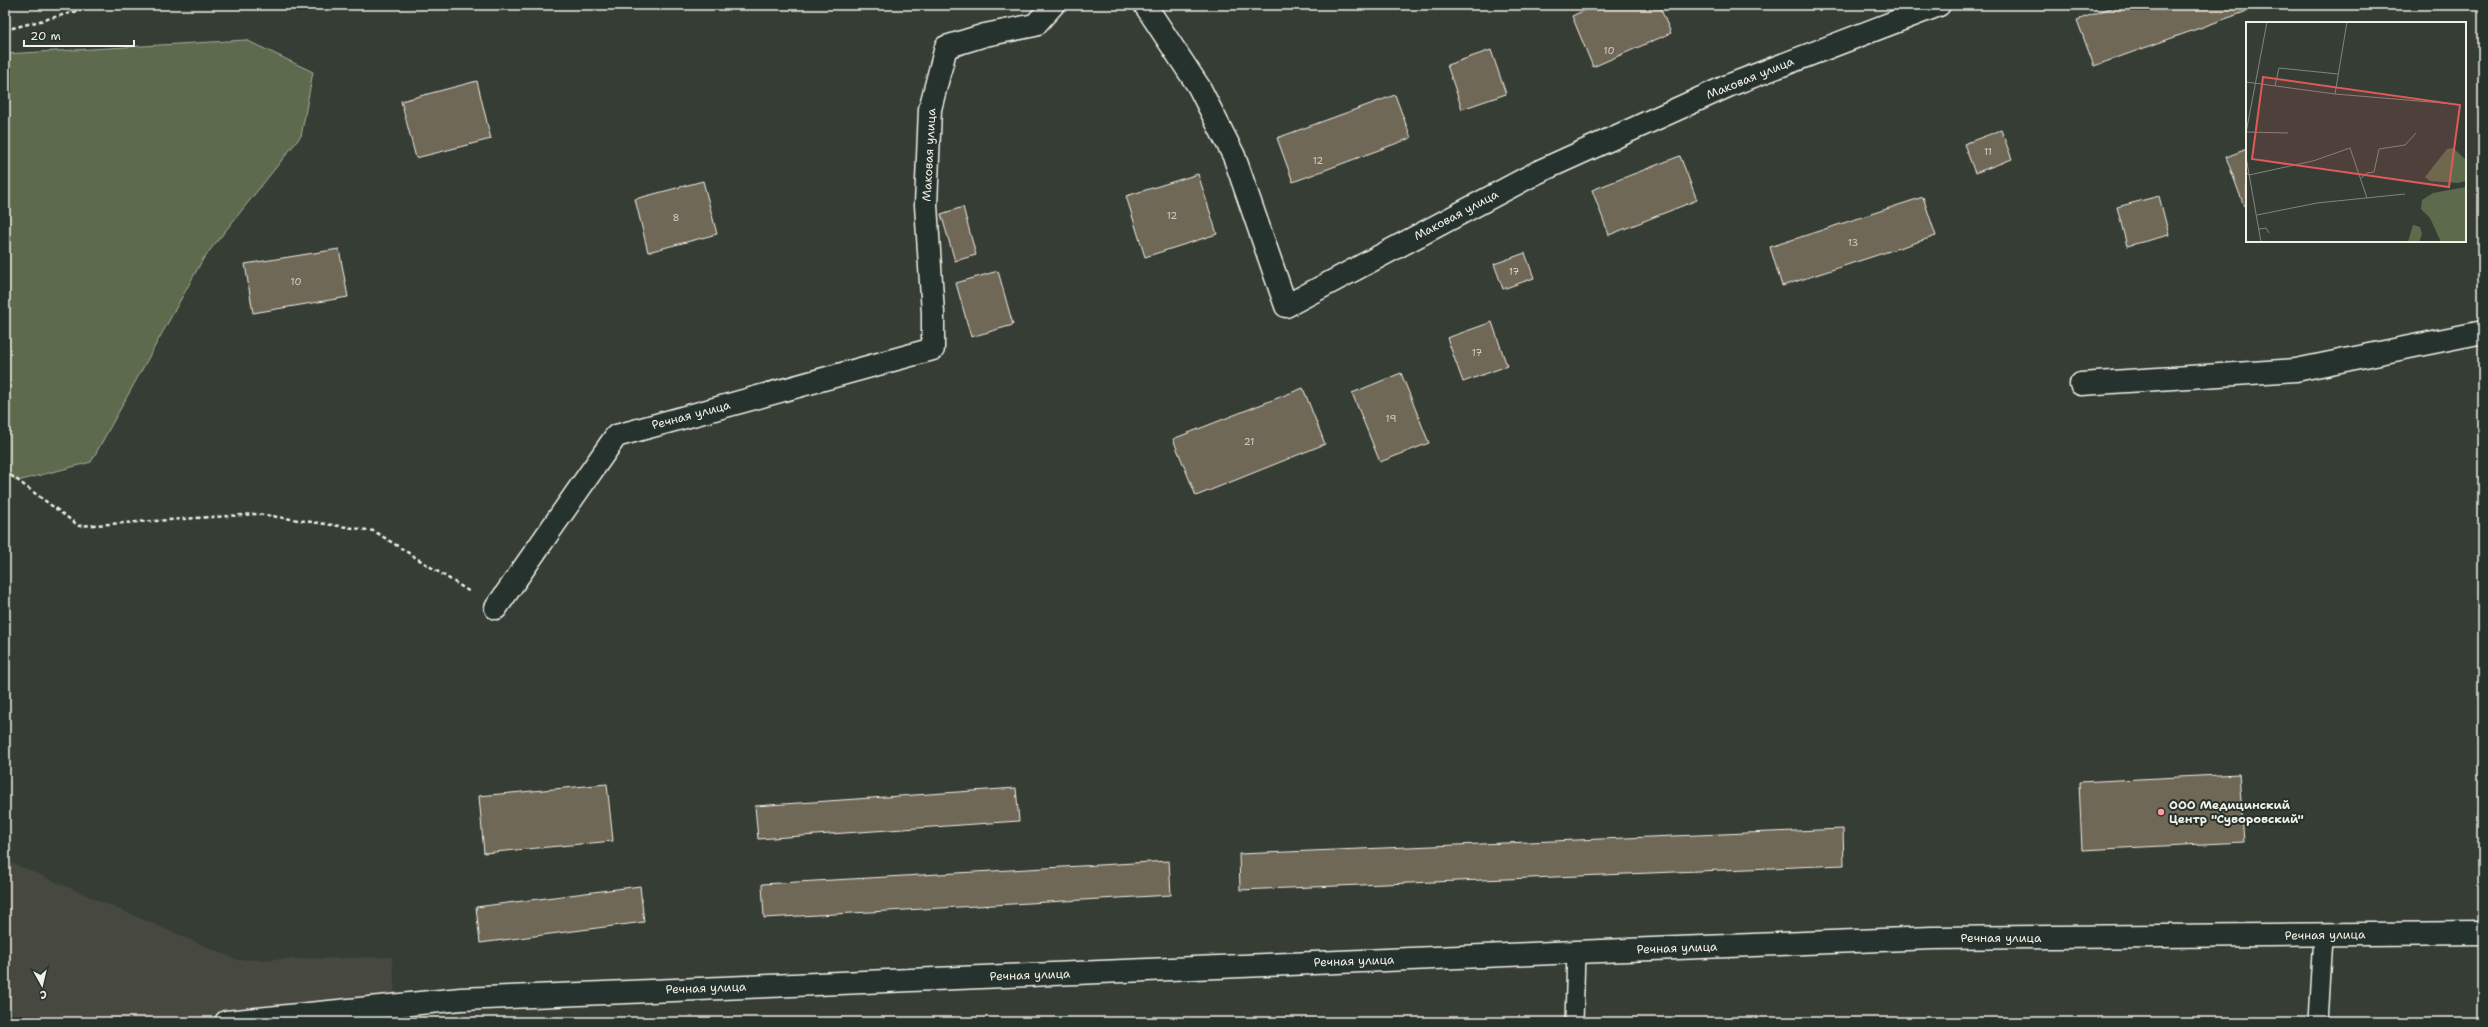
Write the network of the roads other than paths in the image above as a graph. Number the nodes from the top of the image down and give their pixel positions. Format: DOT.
graph roads {
  1 [pos="1053,5"];
  2 [pos="1145,5"];
  3 [pos="1939,5"];
  4 [pos="933,312"];
  5 [pos="2483,332"];
  6 [pos="2081,384"];
  7 [pos="496,608"];
  8 [pos="2483,933"];
  9 [pos="2323,936"];
  10 [pos="1576,952"];
  11 [pos="226,1022"];
  12 [pos="1574,1022"];
  13 [pos="2318,1022"];
  1 -- 4 [label="street, Маковая улица"];
  2 -- 3 [label="street, Маковая улица"];
  4 -- 7 [label="street, Речная улица"];
  5 -- 6 [label="street"];
  8 -- 9 [label="street, Речная улица"];
  9 -- 10 [label="street, Речная улица"];
  9 -- 13 [label="lane"];
  10 -- 11 [label="street, Речная улица"];
  10 -- 12 [label="lane"];
}
